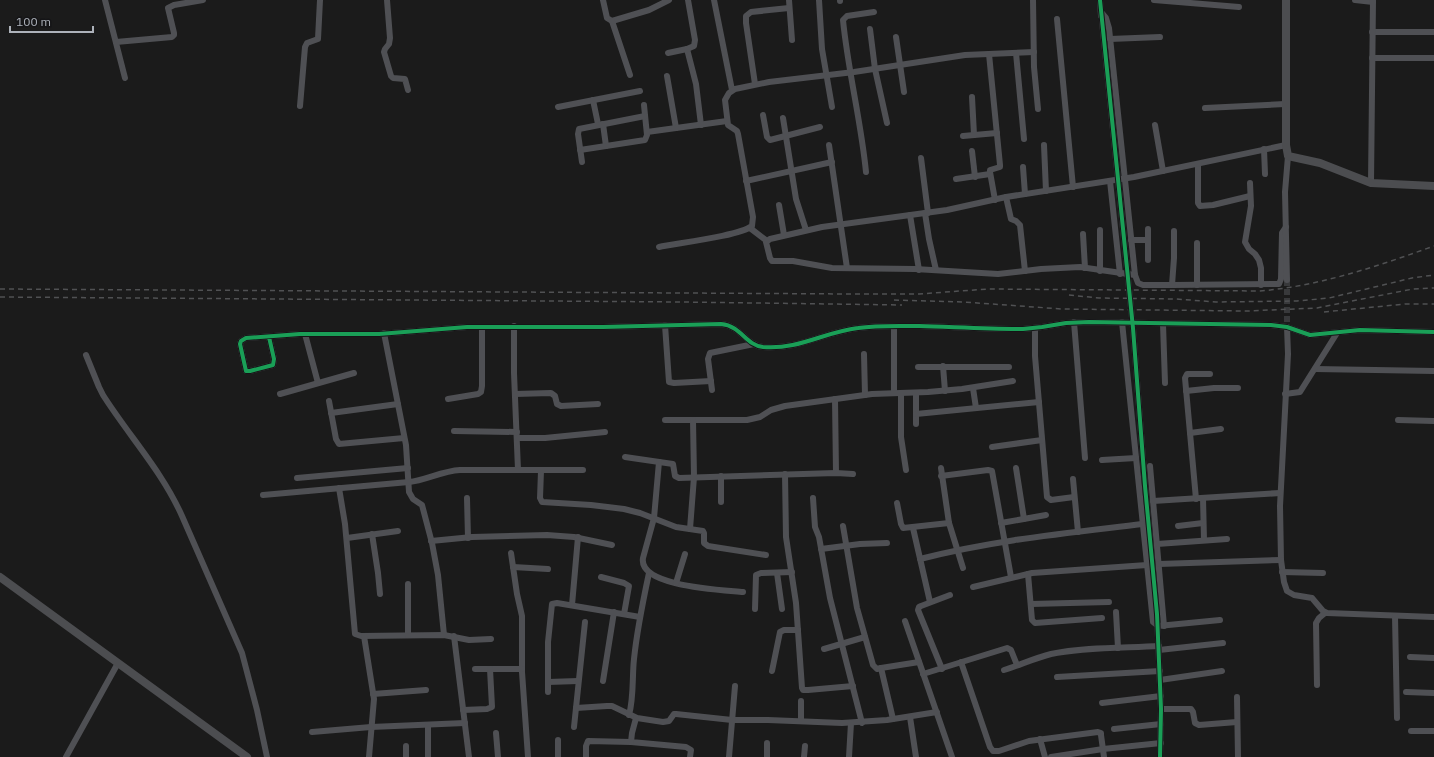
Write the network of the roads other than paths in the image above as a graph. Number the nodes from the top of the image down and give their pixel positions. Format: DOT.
graph roads {
  1 [pos="106,0"];
  2 [pos="203,0"];
  3 [pos="320,0"];
  4 [pos="387,0"];
  5 [pos="603,0"];
  6 [pos="669,0"];
  7 [pos="688,0"];
  8 [pos="714,0"];
  9 [pos="789,0"];
  10 [pos="819,0"];
  11 [pos="1033,0"];
  12 [pos="1100,0"];
  13 [pos="1154,0"];
  14 [pos="1286,0"];
  15 [pos="1354,0"];
  16 [pos="1373,1"];
  17 [pos="1239,7"];
  18 [pos="789,8"];
  19 [pos="874,12"];
  20 [pos="1101,12"];
  21 [pos="1057,19"];
  22 [pos="612,21"];
  23 [pos="870,29"];
  24 [pos="1372,32"];
  25 [pos="1434,32"];
  26 [pos="896,37"];
  27 [pos="1160,37"];
  28 [pos="1110,39"];
  29 [pos="792,40"];
  30 [pos="116,42"];
  31 [pos="687,49"];
  32 [pos="1034,52"];
  33 [pos="668,53"];
  34 [pos="1016,53"];
  35 [pos="989,54"];
  36 [pos="1372,58"];
  37 [pos="1434,58"];
  38 [pos="900,65"];
  39 [pos="875,68"];
  40 [pos="850,72"];
  41 [pos="630,75"];
  42 [pos="826,75"];
  43 [pos="667,76"];
  44 [pos="125,78"];
  45 [pos="755,84"];
  46 [pos="408,90"];
  47 [pos="732,90"];
  48 [pos="640,92"];
  49 [pos="904,92"];
  50 [pos="972,97"];
  51 [pos="593,100"];
  52 [pos="1286,104"];
  53 [pos="644,105"];
  54 [pos="300,106"];
  55 [pos="558,107"];
  56 [pos="832,107"];
  57 [pos="1205,108"];
  58 [pos="1038,109"];
  59 [pos="763,115"];
  60 [pos="645,116"];
  61 [pos="782,118"];
  62 [pos="727,121"];
  63 [pos="887,123"];
  64 [pos="600,124"];
  65 [pos="701,125"];
  66 [pos="1155,125"];
  67 [pos="820,127"];
  68 [pos="676,128"];
  69 [pos="647,132"];
  70 [pos="997,133"];
  71 [pos="974,135"];
  72 [pos="786,136"];
  73 [pos="963,136"];
  74 [pos="1024,139"];
  75 [pos="829,145"];
  76 [pos="1044,145"];
  77 [pos="1286,145"];
  78 [pos="606,146"];
  79 [pos="1264,149"];
  80 [pos="580,150"];
  81 [pos="972,151"];
  82 [pos="1288,156"];
  83 [pos="921,158"];
  84 [pos="582,162"];
  85 [pos="832,162"];
  86 [pos="1198,164"];
  87 [pos="1023,167"];
  88 [pos="791,170"];
  89 [pos="1163,171"];
  90 [pos="866,172"];
  91 [pos="990,174"];
  92 [pos="1265,174"];
  93 [pos="975,176"];
  94 [pos="956,179"];
  95 [pos="1125,179"];
  96 [pos="746,181"];
  97 [pos="1110,181"];
  98 [pos="1250,183"];
  99 [pos="1371,183"];
  100 [pos="1434,186"];
  101 [pos="1073,187"];
  102 [pos="1046,191"];
  103 [pos="1025,194"];
  104 [pos="1250,196"];
  105 [pos="1006,197"];
  106 [pos="995,200"];
  107 [pos="779,205"];
  108 [pos="927,213"];
  109 [pos="910,215"];
  110 [pos="841,224"];
  111 [pos="1286,227"];
  112 [pos="750,228"];
  113 [pos="1148,229"];
  114 [pos="806,230"];
  115 [pos="1100,230"];
  116 [pos="1174,231"];
  117 [pos="1084,234"];
  118 [pos="784,235"];
  119 [pos="1131,240"];
  120 [pos="1148,240"];
  121 [pos="767,241"];
  122 [pos="1197,243"];
  123 [pos="659,247"];
  124 [pos="1148,260"];
  125 [pos="847,268"];
  126 [pos="1085,268"];
  127 [pos="919,270"];
  128 [pos="936,270"];
  129 [pos="1025,271"];
  130 [pos="1100,271"];
  131 [pos="1120,274"];
  132 [pos="1135,275"];
  133 [pos="1287,280"];
  134 [pos="1198,285"];
  135 [pos="1261,285"];
  136 [pos="1172,286"];
  137 [pos="1074,322"];
  138 [pos="1122,322"];
  139 [pos="1163,324"];
  140 [pos="665,325"];
  141 [pos="514,326"];
  142 [pos="894,326"];
  143 [pos="482,327"];
  144 [pos="1287,327"];
  145 [pos="1035,328"];
  146 [pos="1434,332"];
  147 [pos="384,333"];
  148 [pos="1337,333"];
  149 [pos="305,334"];
  150 [pos="269,337"];
  151 [pos="754,344"];
  152 [pos="864,354"];
  153 [pos="86,355"];
  154 [pos="943,366"];
  155 [pos="918,367"];
  156 [pos="1009,367"];
  157 [pos="1315,369"];
  158 [pos="1434,371"];
  159 [pos="354,372"];
  160 [pos="1210,374"];
  161 [pos="1013,381"];
  162 [pos="711,382"];
  163 [pos="318,383"];
  164 [pos="1164,383"];
  165 [pos="973,388"];
  166 [pos="1238,388"];
  167 [pos="712,390"];
  168 [pos="945,391"];
  169 [pos="1186,391"];
  170 [pos="898,393"];
  171 [pos="916,393"];
  172 [pos="280,394"];
  173 [pos="515,394"];
  174 [pos="1285,394"];
  175 [pos="865,395"];
  176 [pos="448,399"];
  177 [pos="835,399"];
  178 [pos="329,401"];
  179 [pos="1039,402"];
  180 [pos="398,404"];
  181 [pos="598,404"];
  182 [pos="976,408"];
  183 [pos="331,413"];
  184 [pos="916,414"];
  185 [pos="665,420"];
  186 [pos="693,420"];
  187 [pos="1398,420"];
  188 [pos="1434,421"];
  189 [pos="916,424"];
  190 [pos="1221,429"];
  191 [pos="454,431"];
  192 [pos="605,432"];
  193 [pos="1190,433"];
  194 [pos="517,435"];
  195 [pos="404,438"];
  196 [pos="1042,440"];
  197 [pos="992,447"];
  198 [pos="625,457"];
  199 [pos="1085,458"];
  200 [pos="1136,458"];
  201 [pos="1102,460"];
  202 [pos="659,462"];
  203 [pos="1150,466"];
  204 [pos="408,468"];
  205 [pos="941,468"];
  206 [pos="1016,468"];
  207 [pos="518,470"];
  208 [pos="583,470"];
  209 [pos="906,470"];
  210 [pos="541,471"];
  211 [pos="836,473"];
  212 [pos="785,474"];
  213 [pos="853,474"];
  214 [pos="721,476"];
  215 [pos="941,476"];
  216 [pos="694,477"];
  217 [pos="296,478"];
  218 [pos="1072,479"];
  219 [pos="409,482"];
  220 [pos="339,488"];
  221 [pos="1280,493"];
  222 [pos="263,495"];
  223 [pos="1074,497"];
  224 [pos="467,498"];
  225 [pos="813,498"];
  226 [pos="1203,498"];
  227 [pos="1196,499"];
  228 [pos="1153,501"];
  229 [pos="721,502"];
  230 [pos="897,503"];
  231 [pos="1046,515"];
  232 [pos="654,518"];
  233 [pos="1024,519"];
  234 [pos="949,523"];
  235 [pos="1001,523"];
  236 [pos="1204,523"];
  237 [pos="1142,524"];
  238 [pos="842,526"];
  239 [pos="1178,526"];
  240 [pos="913,528"];
  241 [pos="690,529"];
  242 [pos="398,531"];
  243 [pos="1078,532"];
  244 [pos="372,534"];
  245 [pos="578,537"];
  246 [pos="347,538"];
  247 [pos="468,538"];
  248 [pos="1227,539"];
  249 [pos="1204,540"];
  250 [pos="432,541"];
  251 [pos="1005,541"];
  252 [pos="886,543"];
  253 [pos="1157,544"];
  254 [pos="612,545"];
  255 [pos="846,546"];
  256 [pos="822,549"];
  257 [pos="958,550"];
  258 [pos="511,554"];
  259 [pos="684,554"];
  260 [pos="766,555"];
  261 [pos="920,559"];
  262 [pos="1281,560"];
  263 [pos="1159,564"];
  264 [pos="1147,565"];
  265 [pos="513,567"];
  266 [pos="963,568"];
  267 [pos="548,569"];
  268 [pos="792,572"];
  269 [pos="1282,572"];
  270 [pos="649,573"];
  271 [pos="777,573"];
  272 [pos="1323,573"];
  273 [pos="1028,574"];
  274 [pos="0,577"];
  275 [pos="601,577"];
  276 [pos="1011,578"];
  277 [pos="676,583"];
  278 [pos="408,584"];
  279 [pos="973,587"];
  280 [pos="742,592"];
  281 [pos="380,594"];
  282 [pos="950,595"];
  283 [pos="930,602"];
  284 [pos="1109,602"];
  285 [pos="1031,604"];
  286 [pos="572,605"];
  287 [pos="755,609"];
  288 [pos="782,610"];
  289 [pos="614,612"];
  290 [pos="1116,612"];
  291 [pos="1325,613"];
  292 [pos="624,614"];
  293 [pos="1396,616"];
  294 [pos="640,617"];
  295 [pos="1434,617"];
  296 [pos="1102,618"];
  297 [pos="1220,620"];
  298 [pos="905,621"];
  299 [pos="585,622"];
  300 [pos="1161,626"];
  301 [pos="798,630"];
  302 [pos="444,635"];
  303 [pos="364,636"];
  304 [pos="408,636"];
  305 [pos="454,636"];
  306 [pos="865,638"];
  307 [pos="491,639"];
  308 [pos="842,644"];
  309 [pos="1223,644"];
  310 [pos="1118,648"];
  311 [pos="1159,648"];
  312 [pos="824,649"];
  313 [pos="1410,657"];
  314 [pos="1434,658"];
  315 [pos="919,662"];
  316 [pos="961,662"];
  317 [pos="118,663"];
  318 [pos="1017,666"];
  319 [pos="881,668"];
  320 [pos="475,669"];
  321 [pos="490,669"];
  322 [pos="522,669"];
  323 [pos="942,669"];
  324 [pos="1004,670"];
  325 [pos="772,671"];
  326 [pos="1160,671"];
  327 [pos="1222,671"];
  328 [pos="923,674"];
  329 [pos="1057,677"];
  330 [pos="1160,680"];
  331 [pos="578,681"];
  332 [pos="548,682"];
  333 [pos="603,682"];
  334 [pos="1317,685"];
  335 [pos="735,686"];
  336 [pos="853,686"];
  337 [pos="426,690"];
  338 [pos="548,692"];
  339 [pos="1406,692"];
  340 [pos="1434,693"];
  341 [pos="373,694"];
  342 [pos="1161,696"];
  343 [pos="1237,697"];
  344 [pos="801,702"];
  345 [pos="1102,703"];
  346 [pos="576,708"];
  347 [pos="1161,709"];
  348 [pos="463,710"];
  349 [pos="937,712"];
  350 [pos="629,715"];
  351 [pos="910,717"];
  352 [pos="636,718"];
  353 [pos="1397,718"];
  354 [pos="732,720"];
  355 [pos="893,720"];
  356 [pos="801,721"];
  357 [pos="862,722"];
  358 [pos="1237,722"];
  359 [pos="465,723"];
  360 [pos="851,723"];
  361 [pos="1161,724"];
  362 [pos="428,725"];
  363 [pos="371,727"];
  364 [pos="574,727"];
  365 [pos="1114,729"];
  366 [pos="1411,731"];
  367 [pos="1434,731"];
  368 [pos="312,732"];
  369 [pos="496,733"];
  370 [pos="1040,739"];
  371 [pos="558,740"];
  372 [pos="631,742"];
  373 [pos="767,743"];
  374 [pos="1160,743"];
  375 [pos="406,746"];
  376 [pos="804,746"];
  377 [pos="1103,749"];
  378 [pos="66,757"];
  379 [pos="247,757"];
  380 [pos="267,757"];
  381 [pos="370,757"];
  382 [pos="406,757"];
  383 [pos="428,757"];
  384 [pos="469,757"];
  385 [pos="498,757"];
  386 [pos="528,757"];
  387 [pos="558,757"];
  388 [pos="586,757"];
  389 [pos="690,757"];
  390 [pos="729,757"];
  391 [pos="767,757"];
  392 [pos="804,757"];
  393 [pos="849,757"];
  394 [pos="916,757"];
  395 [pos="952,757"];
  396 [pos="1045,757"];
  397 [pos="1051,757"];
  398 [pos="1104,757"];
  399 [pos="1160,757"];
  400 [pos="1238,757"];
  1 -- 30 [label="street"];
  2 -- 30 [label="street"];
  3 -- 54 [label="street"];
  4 -- 46 [label="street"];
  5 -- 22 [label="street"];
  6 -- 22 [label="street"];
  7 -- 31 [label="street"];
  8 -- 47 [label="street"];
  9 -- 18 [label="street"];
  10 -- 42 [label="street"];
  11 -- 32 [label="street"];
  12 -- 20 [label="street"];
  13 -- 17 [label="street"];
  14 -- 52 [label="main road"];
  15 -- 16 [label="street"];
  16 -- 24 [label="street"];
  18 -- 29 [label="street"];
  18 -- 45 [label="street"];
  19 -- 40 [label="street"];
  20 -- 28 [label="street"];
  20 -- 300 [label="street, bridge"];
  21 -- 101 [label="street"];
  22 -- 41 [label="street"];
  23 -- 39 [label="street"];
  24 -- 25 [label="street"];
  24 -- 36 [label="street"];
  26 -- 38 [label="street"];
  27 -- 28 [label="street"];
  28 -- 95 [label="street"];
  30 -- 44 [label="street"];
  31 -- 33 [label="street"];
  31 -- 65 [label="street"];
  32 -- 34 [label="street"];
  32 -- 58 [label="street"];
  34 -- 35 [label="street"];
  34 -- 74 [label="street"];
  35 -- 38 [label="street"];
  35 -- 70 [label="street"];
  36 -- 37 [label="street"];
  36 -- 99 [label="street"];
  38 -- 39 [label="street"];
  38 -- 49 [label="street"];
  39 -- 40 [label="street"];
  39 -- 63 [label="street"];
  40 -- 42 [label="street"];
  40 -- 90 [label="street"];
  42 -- 45 [label="street"];
  42 -- 56 [label="street"];
  43 -- 68 [label="street"];
  45 -- 47 [label="street"];
  47 -- 62 [label="street"];
  48 -- 51 [label="street"];
  50 -- 71 [label="street"];
  51 -- 55 [label="street"];
  51 -- 64 [label="street"];
  52 -- 57 [label="street"];
  52 -- 77 [label="main road"];
  53 -- 60 [label="street"];
  59 -- 72 [label="street"];
  60 -- 64 [label="street"];
  60 -- 69 [label="street"];
  61 -- 72 [label="street"];
  62 -- 65 [label="street"];
  62 -- 96 [label="street"];
  64 -- 78 [label="street"];
  64 -- 80 [label="street"];
  65 -- 68 [label="street"];
  66 -- 89 [label="street"];
  67 -- 72 [label="street"];
  68 -- 69 [label="street"];
  69 -- 78 [label="street"];
  70 -- 71 [label="street"];
  70 -- 91 [label="street"];
  71 -- 73 [label="street"];
  72 -- 88 [label="street"];
  75 -- 85 [label="street"];
  76 -- 102 [label="street"];
  77 -- 79 [label="street"];
  77 -- 82 [label="main road"];
  78 -- 80 [label="street"];
  79 -- 86 [label="street"];
  79 -- 92 [label="street"];
  80 -- 84 [label="street"];
  81 -- 93 [label="street"];
  82 -- 99 [label="main road"];
  82 -- 111 [label="street"];
  83 -- 108 [label="street"];
  85 -- 88 [label="street"];
  85 -- 110 [label="street"];
  86 -- 89 [label="street"];
  86 -- 104 [label="street"];
  87 -- 103 [label="street"];
  88 -- 96 [label="street"];
  88 -- 114 [label="street"];
  89 -- 95 [label="street"];
  91 -- 93 [label="street"];
  91 -- 106 [label="street"];
  93 -- 94 [label="street"];
  95 -- 97 [label="street"];
  95 -- 119 [label="street"];
  96 -- 112 [label="street"];
  97 -- 101 [label="street"];
  97 -- 131 [label="street"];
  98 -- 104 [label="street"];
  99 -- 100 [label="main road"];
  101 -- 102 [label="street"];
  102 -- 103 [label="street"];
  103 -- 105 [label="street"];
  104 -- 135 [label="street"];
  105 -- 106 [label="street"];
  105 -- 129 [label="street"];
  106 -- 108 [label="street"];
  107 -- 118 [label="street"];
  108 -- 109 [label="street"];
  108 -- 128 [label="street"];
  109 -- 110 [label="street"];
  109 -- 127 [label="street"];
  110 -- 114 [label="street"];
  110 -- 125 [label="street"];
  111 -- 133 [label="street"];
  111 -- 135 [label="street"];
  112 -- 121 [label="street"];
  112 -- 123 [label="street"];
  113 -- 120 [label="street"];
  114 -- 118 [label="street"];
  115 -- 130 [label="street"];
  116 -- 136 [label="street"];
  117 -- 126 [label="street"];
  118 -- 121 [label="street"];
  119 -- 120 [label="street"];
  119 -- 132 [label="street"];
  120 -- 124 [label="street"];
  121 -- 125 [label="street"];
  122 -- 134 [label="street"];
  125 -- 127 [label="street"];
  126 -- 129 [label="street"];
  126 -- 130 [label="street"];
  127 -- 128 [label="street"];
  128 -- 129 [label="street"];
  130 -- 131 [label="street"];
  131 -- 132 [label="street"];
  132 -- 136 [label="street"];
  134 -- 135 [label="street"];
  134 -- 136 [label="street"];
  137 -- 138 [label="street"];
  137 -- 145 [label="street"];
  137 -- 199 [label="street"];
  138 -- 139 [label="street"];
  138 -- 200 [label="street"];
  139 -- 144 [label="street"];
  139 -- 164 [label="street"];
  140 -- 141 [label="street"];
  140 -- 151 [label="street"];
  140 -- 162 [label="street"];
  141 -- 143 [label="street"];
  141 -- 173 [label="street"];
  142 -- 145 [label="street"];
  142 -- 151 [label="street"];
  142 -- 170 [label="street"];
  143 -- 147 [label="street"];
  143 -- 176 [label="street"];
  144 -- 148 [label="street"];
  144 -- 174 [label="street"];
  145 -- 179 [label="street"];
  146 -- 148 [label="street"];
  147 -- 149 [label="street"];
  147 -- 180 [label="street"];
  148 -- 157 [label="street"];
  149 -- 150 [label="street"];
  149 -- 163 [label="street"];
  150 -- 150 [label="street"];
  151 -- 162 [label="street"];
  152 -- 175 [label="street"];
  153 -- 380 [label="street"];
  154 -- 155 [label="street"];
  154 -- 156 [label="street"];
  154 -- 168 [label="street"];
  157 -- 158 [label="street"];
  157 -- 174 [label="street"];
  159 -- 163 [label="street"];
  160 -- 169 [label="street"];
  161 -- 165 [label="street"];
  162 -- 167 [label="street"];
  163 -- 172 [label="street"];
  165 -- 168 [label="street"];
  165 -- 182 [label="street"];
  166 -- 169 [label="street"];
  168 -- 171 [label="street"];
  169 -- 193 [label="street"];
  170 -- 171 [label="street"];
  170 -- 175 [label="street"];
  170 -- 209 [label="street"];
  171 -- 184 [label="street"];
  173 -- 181 [label="street"];
  173 -- 194 [label="street"];
  174 -- 221 [label="street"];
  175 -- 177 [label="street"];
  177 -- 186 [label="street"];
  177 -- 211 [label="street"];
  178 -- 183 [label="street"];
  179 -- 182 [label="street"];
  179 -- 196 [label="street"];
  180 -- 183 [label="street"];
  180 -- 195 [label="street"];
  182 -- 184 [label="street"];
  183 -- 195 [label="street"];
  184 -- 189 [label="street"];
  185 -- 186 [label="street"];
  186 -- 216 [label="street"];
  187 -- 188 [label="street"];
  190 -- 193 [label="street"];
  191 -- 194 [label="street"];
  192 -- 194 [label="street"];
  193 -- 227 [label="street"];
  194 -- 207 [label="street"];
  195 -- 204 [label="street"];
  196 -- 197 [label="street"];
  196 -- 223 [label="street"];
  198 -- 202 [label="street"];
  200 -- 201 [label="street"];
  200 -- 237 [label="street"];
  202 -- 216 [label="street"];
  202 -- 232 [label="street"];
  203 -- 228 [label="street"];
  204 -- 217 [label="street"];
  204 -- 219 [label="street"];
  205 -- 215 [label="street"];
  206 -- 233 [label="street"];
  207 -- 210 [label="street"];
  207 -- 219 [label="street"];
  208 -- 210 [label="street"];
  210 -- 232 [label="street"];
  211 -- 212 [label="street"];
  211 -- 213 [label="street"];
  212 -- 214 [label="street"];
  212 -- 268 [label="street"];
  214 -- 216 [label="street"];
  214 -- 229 [label="street"];
  215 -- 234 [label="street"];
  215 -- 235 [label="street"];
  216 -- 241 [label="street"];
  218 -- 223 [label="street"];
  219 -- 220 [label="street"];
  219 -- 250 [label="street"];
  220 -- 222 [label="street"];
  220 -- 246 [label="street"];
  221 -- 226 [label="street"];
  221 -- 262 [label="street"];
  223 -- 243 [label="street"];
  224 -- 247 [label="street"];
  225 -- 256 [label="street"];
  226 -- 227 [label="street"];
  226 -- 236 [label="street"];
  227 -- 228 [label="street"];
  228 -- 253 [label="street"];
  230 -- 240 [label="street"];
  231 -- 233 [label="street"];
  232 -- 241 [label="street"];
  232 -- 270 [label="street"];
  233 -- 235 [label="street"];
  234 -- 240 [label="street"];
  234 -- 257 [label="street"];
  235 -- 251 [label="street"];
  236 -- 239 [label="street"];
  236 -- 249 [label="street"];
  237 -- 243 [label="street"];
  237 -- 264 [label="street"];
  238 -- 255 [label="street"];
  240 -- 261 [label="street"];
  241 -- 260 [label="street"];
  242 -- 244 [label="street"];
  243 -- 251 [label="street"];
  244 -- 246 [label="street"];
  244 -- 281 [label="street"];
  245 -- 247 [label="street"];
  245 -- 254 [label="street"];
  245 -- 286 [label="street"];
  246 -- 303 [label="street"];
  247 -- 250 [label="street"];
  248 -- 249 [label="street"];
  249 -- 253 [label="street"];
  250 -- 302 [label="street"];
  251 -- 257 [label="street"];
  251 -- 276 [label="street"];
  252 -- 255 [label="street"];
  253 -- 263 [label="street"];
  255 -- 256 [label="street"];
  255 -- 306 [label="street"];
  256 -- 308 [label="street"];
  257 -- 261 [label="street"];
  257 -- 266 [label="street"];
  258 -- 265 [label="street"];
  259 -- 277 [label="street"];
  261 -- 283 [label="street"];
  262 -- 263 [label="street"];
  262 -- 269 [label="street"];
  263 -- 300 [label="street"];
  264 -- 273 [label="street"];
  264 -- 300 [label="street"];
  265 -- 267 [label="street"];
  265 -- 322 [label="street"];
  268 -- 271 [label="street"];
  268 -- 301 [label="street"];
  269 -- 272 [label="street"];
  269 -- 291 [label="street"];
  270 -- 277 [label="street"];
  270 -- 294 [label="street"];
  271 -- 287 [label="street"];
  271 -- 288 [label="street"];
  273 -- 276 [label="street"];
  273 -- 285 [label="street"];
  274 -- 317 [label="main road"];
  275 -- 292 [label="street"];
  276 -- 279 [label="street"];
  277 -- 280 [label="street"];
  278 -- 304 [label="street"];
  282 -- 283 [label="street"];
  283 -- 323 [label="street"];
  284 -- 285 [label="street"];
  285 -- 296 [label="street"];
  286 -- 289 [label="street"];
  286 -- 332 [label="street"];
  289 -- 292 [label="street"];
  289 -- 333 [label="street"];
  290 -- 310 [label="street"];
  291 -- 293 [label="street"];
  291 -- 334 [label="street"];
  292 -- 294 [label="street"];
  293 -- 295 [label="street"];
  293 -- 353 [label="street"];
  294 -- 350 [label="street"];
  297 -- 300 [label="street"];
  298 -- 315 [label="street"];
  299 -- 331 [label="street"];
  300 -- 311 [label="street"];
  301 -- 325 [label="street"];
  301 -- 336 [label="street"];
  302 -- 304 [label="street"];
  302 -- 305 [label="street"];
  303 -- 304 [label="street"];
  303 -- 341 [label="street"];
  305 -- 307 [label="street"];
  305 -- 348 [label="street"];
  306 -- 308 [label="street"];
  306 -- 319 [label="street"];
  308 -- 312 [label="street"];
  308 -- 336 [label="street"];
  309 -- 311 [label="street"];
  310 -- 311 [label="street"];
  310 -- 318 [label="street"];
  311 -- 326 [label="street"];
  313 -- 314 [label="street"];
  315 -- 319 [label="street"];
  315 -- 328 [label="street"];
  316 -- 318 [label="street"];
  316 -- 323 [label="street"];
  316 -- 370 [label="street"];
  317 -- 378 [label="street"];
  317 -- 379 [label="main road"];
  318 -- 324 [label="street"];
  319 -- 355 [label="street"];
  320 -- 321 [label="street"];
  321 -- 322 [label="street"];
  321 -- 348 [label="street"];
  322 -- 386 [label="street"];
  323 -- 328 [label="street"];
  326 -- 329 [label="street"];
  326 -- 330 [label="street"];
  327 -- 330 [label="street"];
  328 -- 349 [label="street"];
  330 -- 342 [label="street"];
  331 -- 332 [label="street"];
  331 -- 346 [label="street"];
  332 -- 338 [label="street"];
  335 -- 354 [label="street"];
  336 -- 357 [label="street"];
  337 -- 341 [label="street"];
  339 -- 340 [label="street"];
  341 -- 363 [label="street"];
  342 -- 345 [label="street"];
  342 -- 347 [label="street"];
  343 -- 358 [label="street"];
  344 -- 356 [label="street"];
  346 -- 350 [label="street"];
  346 -- 364 [label="street"];
  347 -- 358 [label="street"];
  347 -- 361 [label="street"];
  348 -- 359 [label="street"];
  349 -- 351 [label="street"];
  349 -- 395 [label="street"];
  350 -- 352 [label="street"];
  351 -- 355 [label="street"];
  351 -- 394 [label="street"];
  352 -- 354 [label="street"];
  352 -- 372 [label="street"];
  354 -- 356 [label="street"];
  354 -- 390 [label="street"];
  355 -- 357 [label="street"];
  356 -- 360 [label="street"];
  357 -- 360 [label="street"];
  358 -- 400 [label="street"];
  359 -- 362 [label="street"];
  359 -- 384 [label="street"];
  360 -- 393 [label="street"];
  361 -- 365 [label="street"];
  361 -- 374 [label="street"];
  362 -- 363 [label="street"];
  362 -- 383 [label="street"];
  363 -- 368 [label="street"];
  363 -- 381 [label="street"];
  366 -- 367 [label="street"];
  369 -- 385 [label="street"];
  370 -- 377 [label="street"];
  370 -- 396 [label="street"];
  371 -- 387 [label="street"];
  372 -- 388 [label="street"];
  372 -- 389 [label="street"];
  373 -- 391 [label="street"];
  374 -- 377 [label="street"];
  374 -- 399 [label="street"];
  375 -- 382 [label="street"];
  376 -- 392 [label="street"];
  377 -- 397 [label="street"];
  377 -- 398 [label="street"];
}
